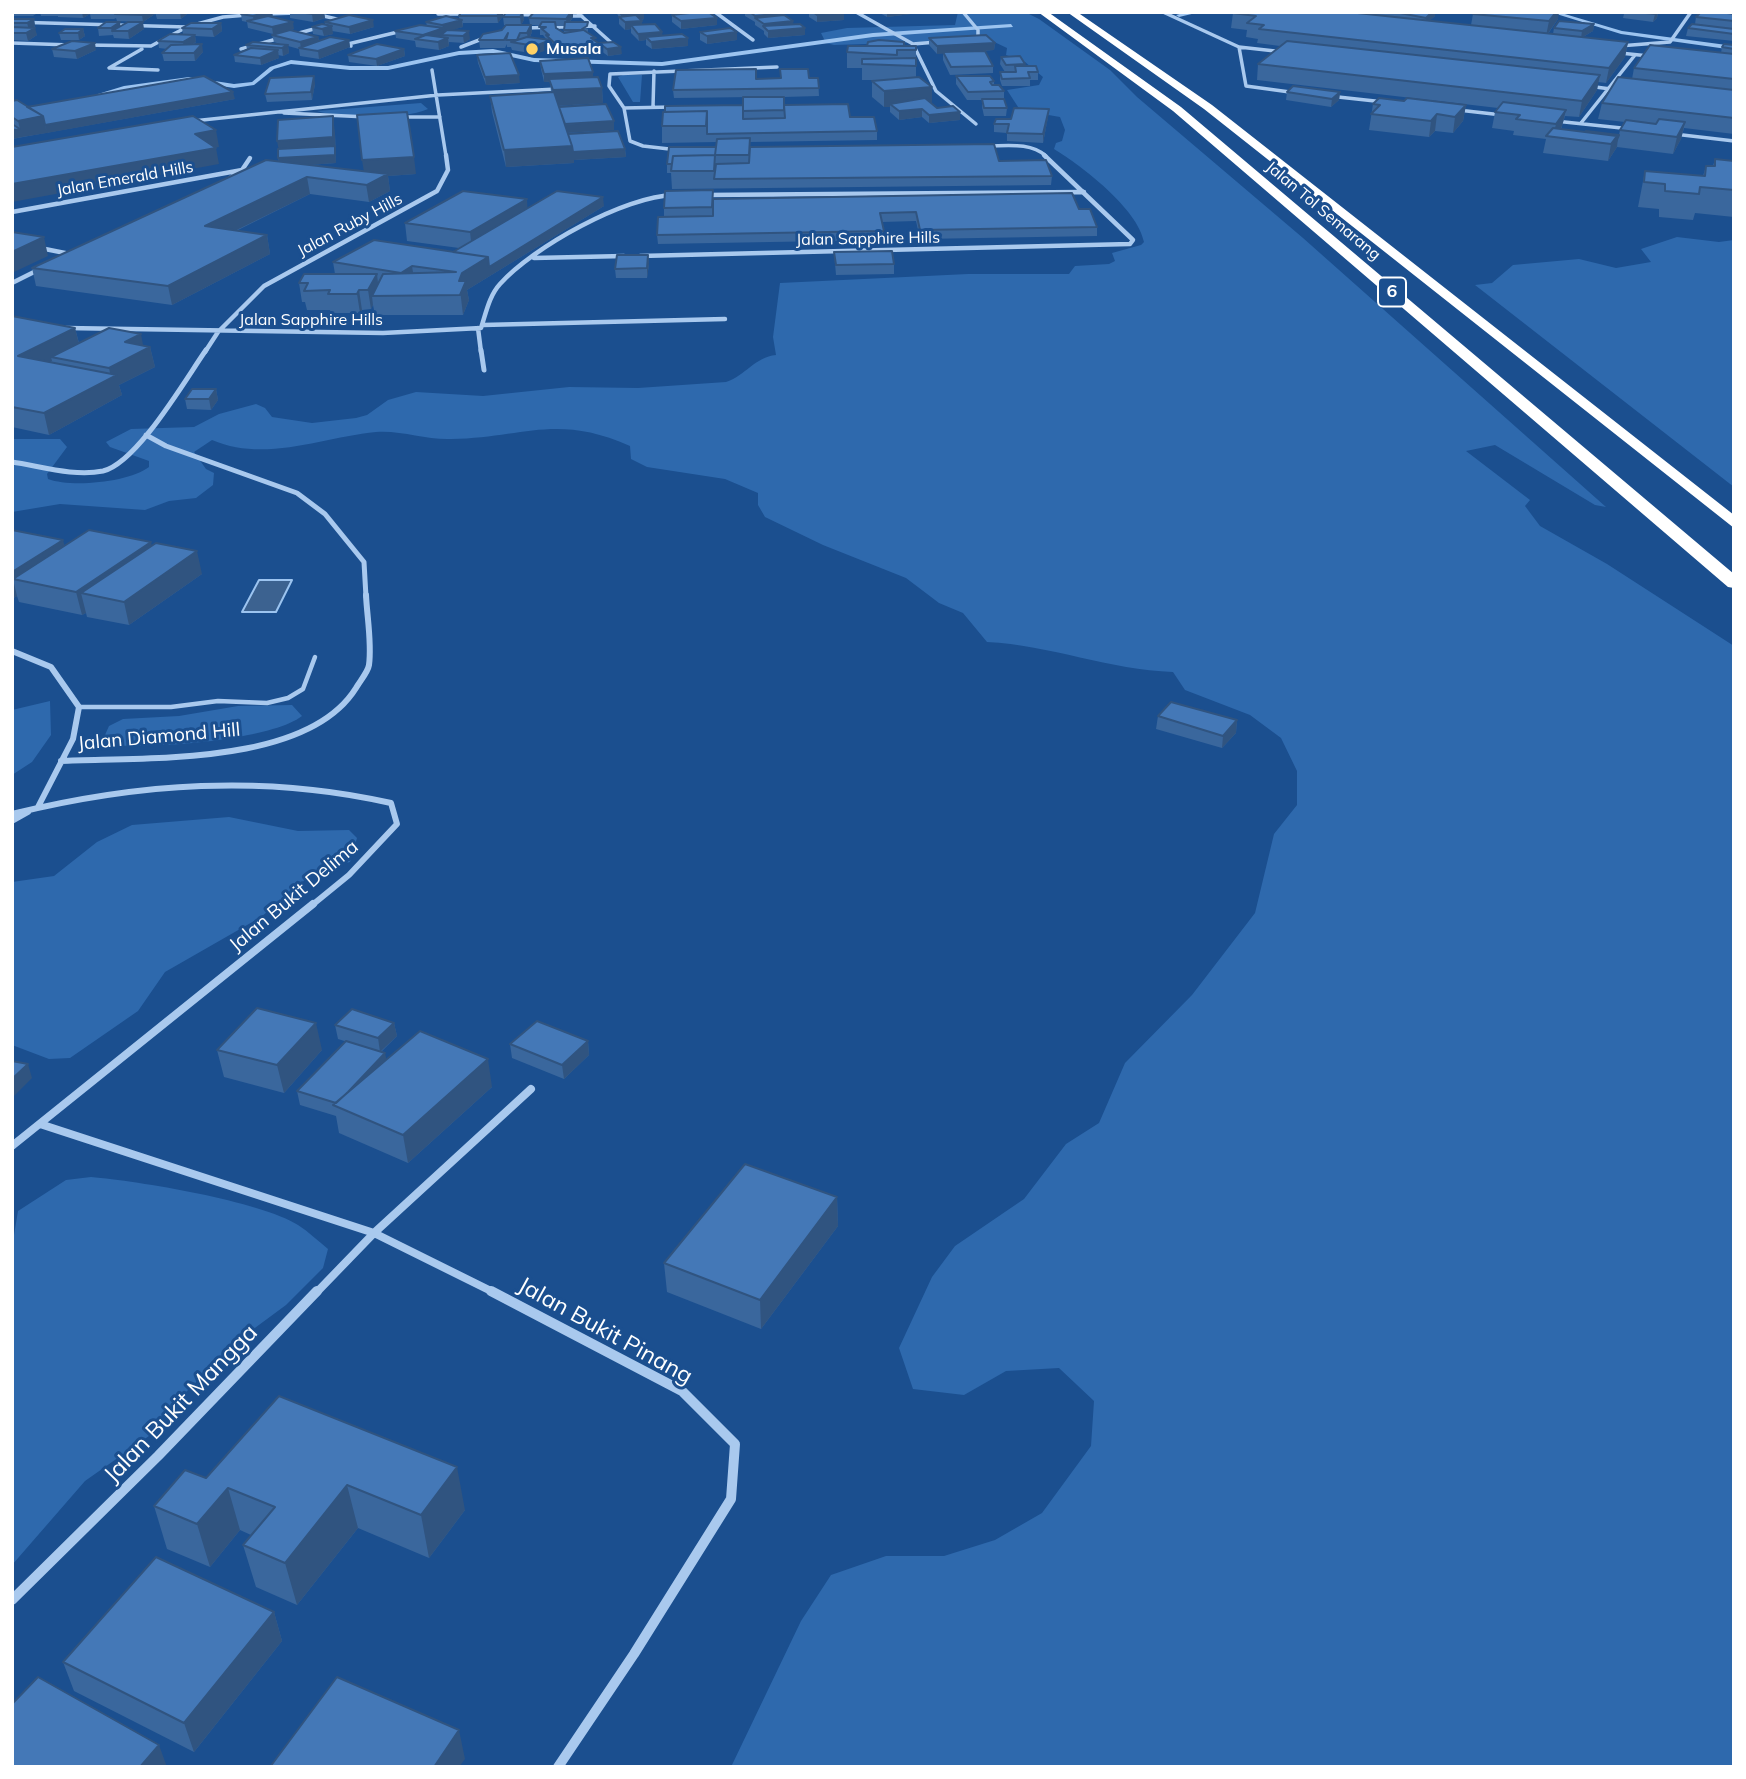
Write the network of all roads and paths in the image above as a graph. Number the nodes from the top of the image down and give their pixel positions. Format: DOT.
graph roads {
  1 [pos="578,12"];
  2 [pos="715,12"];
  3 [pos="856,12"];
  4 [pos="963,12"];
  5 [pos="1042,12"];
  6 [pos="1072,12"];
  7 [pos="1163,12"];
  8 [pos="1691,12"];
  9 [pos="305,13"];
  10 [pos="437,13"];
  11 [pos="475,14"];
  12 [pos="487,14"];
  13 [pos="550,16"];
  14 [pos="561,16"];
  15 [pos="582,16"];
  16 [pos="441,21"];
  17 [pos="12,22"];
  18 [pos="594,26"];
  19 [pos="186,27"];
  20 [pos="519,29"];
  21 [pos="408,30"];
  22 [pos="491,35"];
  23 [pos="753,40"];
  24 [pos="971,40"];
  25 [pos="948,41"];
  26 [pos="12,43"];
  27 [pos="914,44"];
  28 [pos="351,46"];
  29 [pos="615,46"];
  30 [pos="1616,46"];
  31 [pos="146,47"];
  32 [pos="461,47"];
  33 [pos="1239,47"];
  34 [pos="241,49"];
  35 [pos="1284,52"];
  36 [pos="1608,52"];
  37 [pos="1635,55"];
  38 [pos="1660,57"];
  39 [pos="777,67"];
  40 [pos="158,70"];
  41 [pos="432,70"];
  42 [pos="654,71"];
  43 [pos="609,86"];
  44 [pos="1584,86"];
  45 [pos="596,87"];
  46 [pos="570,88"];
  47 [pos="1611,89"];
  48 [pos="1623,90"];
  49 [pos="1305,93"];
  50 [pos="438,95"];
  51 [pos="1318,95"];
  52 [pos="1387,103"];
  53 [pos="624,107"];
  54 [pos="653,107"];
  55 [pos="681,107"];
  56 [pos="1457,110"];
  57 [pos="259,111"];
  58 [pos="1512,116"];
  59 [pos="376,117"];
  60 [pos="388,117"];
  61 [pos="440,117"];
  62 [pos="1553,121"];
  63 [pos="182,122"];
  64 [pos="976,124"];
  65 [pos="1581,124"];
  66 [pos="1636,130"];
  67 [pos="1664,133"];
  68 [pos="1734,141"];
  69 [pos="985,146"];
  70 [pos="690,149"];
  71 [pos="250,158"];
  72 [pos="242,170"];
  73 [pos="224,182"];
  74 [pos="1085,192"];
  75 [pos="682,195"];
  76 [pos="696,195"];
  77 [pos="12,212"];
  78 [pos="36,248"];
  79 [pos="83,249"];
  80 [pos="70,254"];
  81 [pos="534,258"];
  82 [pos="59,260"];
  83 [pos="47,265"];
  84 [pos="12,283"];
  85 [pos="725,318"];
  86 [pos="480,327"];
  87 [pos="63,328"];
  88 [pos="218,332"];
  89 [pos="484,370"];
  90 [pos="146,435"];
  91 [pos="12,462"];
  92 [pos="1734,523"];
  93 [pos="1734,583"];
  94 [pos="12,651"];
  95 [pos="316,657"];
  96 [pos="79,706"];
  97 [pos="61,761"];
  98 [pos="38,807"];
  99 [pos="12,814"];
  100 [pos="12,821"];
  101 [pos="531,1089"];
  102 [pos="40,1124"];
  103 [pos="12,1146"];
  104 [pos="374,1233"];
  105 [pos="12,1600"];
  106 [pos="558,1767"];
  1 -- 15 [label="street"];
  2 -- 23 [label="street"];
  3 -- 27 [label="street"];
  4 -- 24 [label="street"];
  5 -- 93 [label="highway, Jalan Tol Semarang / 6"];
  6 -- 92 [label="highway, Jalan Tol Semarang / 6"];
  7 -- 33 [label="street"];
  8 -- 30 [label="street"];
  9 -- 19 [label="street"];
  9 -- 34 [label="street"];
  10 -- 11 [label="street"];
  10 -- 16 [label="street"];
  12 -- 13 [label="street"];
  14 -- 15 [label="street"];
  15 -- 18 [label="street"];
  17 -- 19 [label="street"];
  18 -- 20 [label="street"];
  18 -- 29 [label="street"];
  19 -- 31 [label="street"];
  21 -- 28 [label="street"];
  22 -- 32 [label="street"];
  25 -- 27 [label="street"];
  26 -- 31 [label="street"];
  27 -- 64 [label="street"];
  31 -- 40 [label="street"];
  33 -- 35 [label="street"];
  33 -- 49 [label="street"];
  36 -- 37 [label="street"];
  37 -- 38 [label="street"];
  37 -- 47 [label="street"];
  39 -- 42 [label="street"];
  41 -- 50 [label="street, Jalan Ruby Hills"];
  42 -- 43 [label="street"];
  42 -- 54 [label="street"];
  43 -- 45 [label="street"];
  43 -- 53 [label="street"];
  44 -- 47 [label="street"];
  46 -- 50 [label="street"];
  47 -- 48 [label="street"];
  47 -- 65 [label="street"];
  50 -- 57 [label="street"];
  50 -- 61 [label="street, Jalan Ruby Hills"];
  51 -- 52 [label="street"];
  53 -- 54 [label="street"];
  53 -- 70 [label="street"];
  54 -- 55 [label="street"];
  56 -- 58 [label="street"];
  57 -- 59 [label="street"];
  57 -- 63 [label="street"];
  60 -- 61 [label="street"];
  61 -- 88 [label="street, Jalan Ruby Hills"];
  62 -- 65 [label="street"];
  65 -- 66 [label="street"];
  67 -- 68 [label="street"];
  69 -- 74 [label="street, Jalan Sapphire Hills"];
  71 -- 72 [label="street"];
  72 -- 73 [label="street"];
  72 -- 77 [label="street, Jalan Emerald Hills"];
  74 -- 76 [label="street"];
  74 -- 81 [label="street, Jalan Sapphire Hills"];
  75 -- 81 [label="street"];
  78 -- 80 [label="street"];
  79 -- 80 [label="street"];
  80 -- 82 [label="street"];
  81 -- 86 [label="street"];
  83 -- 84 [label="street"];
  85 -- 86 [label="street, Jalan Sapphire Hills"];
  86 -- 88 [label="street, Jalan Sapphire Hills"];
  86 -- 89 [label="street"];
  87 -- 88 [label="street"];
  88 -- 90 [label="street"];
  90 -- 91 [label="street"];
  90 -- 97 [label="street, Jalan Diamond Hill"];
  94 -- 96 [label="street"];
  95 -- 96 [label="lane"];
  96 -- 97 [label="street"];
  97 -- 98 [label="street"];
  98 -- 99 [label="street"];
  98 -- 100 [label="street"];
  98 -- 102 [label="street, Jalan Bukit Delima"];
  101 -- 104 [label="street, Jalan Bukit Mangga"];
  102 -- 103 [label="street, Jalan Bukit Delima"];
  102 -- 104 [label="street"];
  104 -- 105 [label="street, Jalan Bukit Mangga"];
  104 -- 106 [label="street, Jalan Bukit Pinang"];
}
